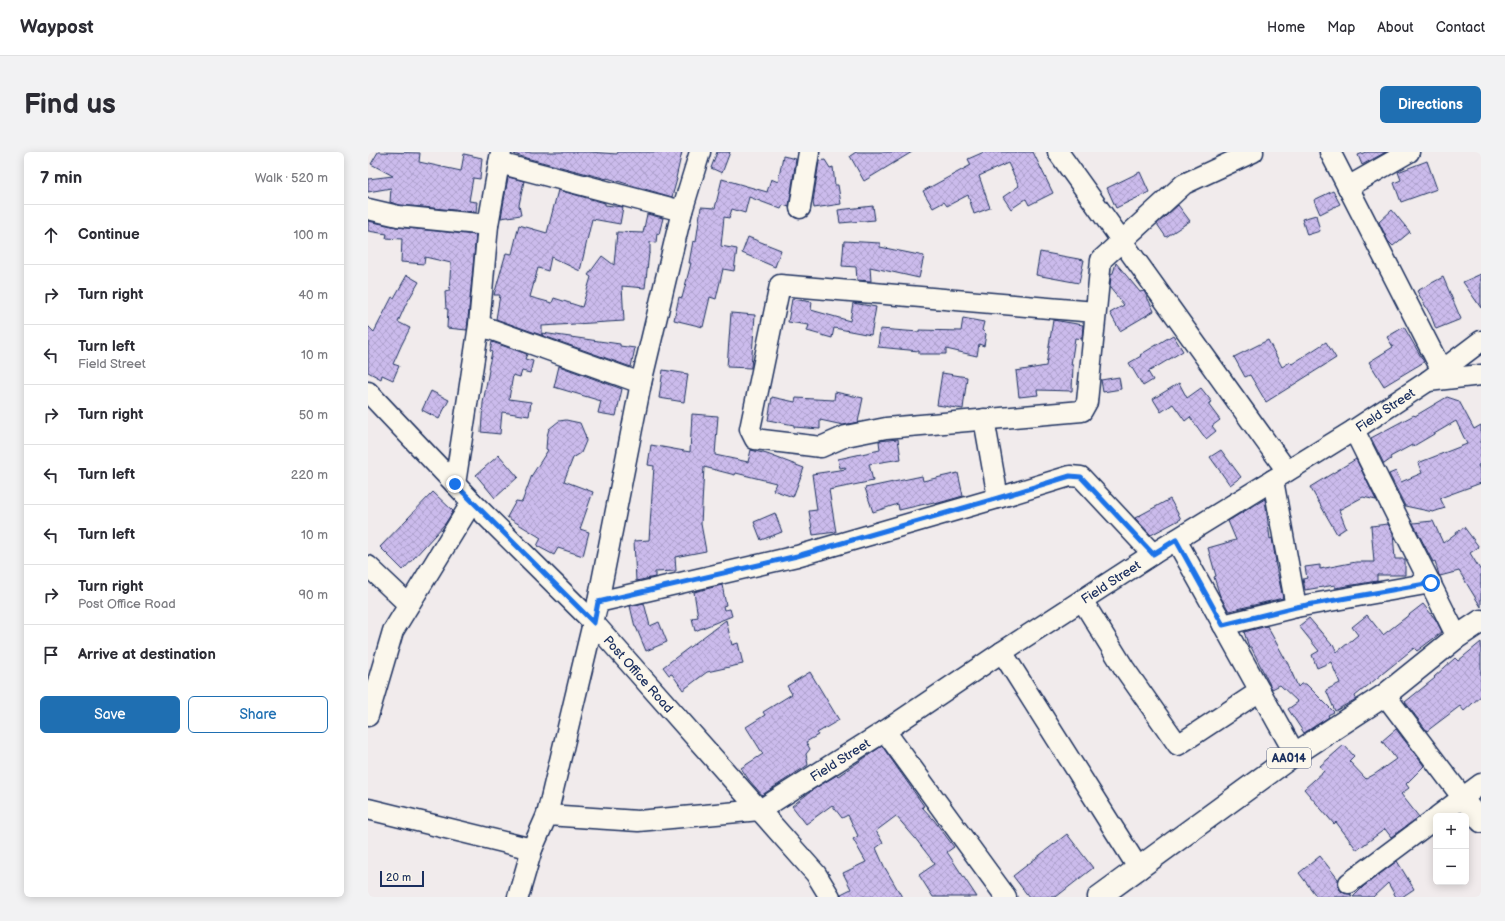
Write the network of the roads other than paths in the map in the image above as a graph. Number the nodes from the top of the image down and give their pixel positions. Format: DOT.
graph roads {
  1 [pos="700,152"];
  2 [pos="809,152"];
  3 [pos="1058,152"];
  4 [pos="1253,152"];
  5 [pos="1330,152"];
  6 [pos="1409,152"];
  7 [pos="500,158"];
  8 [pos="1348,187"];
  9 [pos="800,208"];
  10 [pos="368,209"];
  11 [pos="682,211"];
  12 [pos="488,225"];
  13 [pos="1121,241"];
  14 [pos="1095,312"];
  15 [pos="479,325"];
  16 [pos="1481,341"];
  17 [pos="1481,375"];
  18 [pos="1435,376"];
  19 [pos="641,383"];
  20 [pos="368,392"];
  21 [pos="984,419"];
  22 [pos="1354,430"];
  23 [pos="1280,476"];
  24 [pos="455,484"];
  25 [pos="998,498"];
  26 [pos="472,502"];
  27 [pos="1176,540"];
  28 [pos="1153,554"];
  29 [pos="368,566"];
  30 [pos="1431,583"];
  31 [pos="1082,600"];
  32 [pos="598,602"];
  33 [pos="408,604"];
  34 [pos="1296,607"];
  35 [pos="1481,620"];
  36 [pos="594,623"];
  37 [pos="1223,625"];
  38 [pos="1457,637"];
  39 [pos="1002,652"];
  40 [pos="374,675"];
  41 [pos="1260,691"];
  42 [pos="1385,695"];
  43 [pos="368,716"];
  44 [pos="885,731"];
  45 [pos="1295,754"];
  46 [pos="1481,784"];
  47 [pos="1462,798"];
  48 [pos="368,809"];
  49 [pos="760,810"];
  50 [pos="1442,813"];
  51 [pos="548,815"];
  52 [pos="1433,820"];
  53 [pos="1481,822"];
  54 [pos="532,849"];
  55 [pos="1139,869"];
  56 [pos="1350,883"];
  57 [pos="518,897"];
  58 [pos="830,897"];
  59 [pos="1006,897"];
  60 [pos="1099,897"];
  1 -- 11 [label="street"];
  2 -- 9 [label="street"];
  3 -- 13 [label="street"];
  4 -- 13 [label="street"];
  5 -- 8 [label="street"];
  6 -- 8 [label="street"];
  7 -- 11 [label="street"];
  7 -- 12 [label="street"];
  8 -- 18 [label="street"];
  10 -- 12 [label="street"];
  11 -- 19 [label="street"];
  12 -- 15 [label="street"];
  13 -- 14 [label="street"];
  13 -- 23 [label="street"];
  14 -- 21 [label="street"];
  14 -- 21 [label="street"];
  15 -- 19 [label="street"];
  15 -- 24 [label="street"];
  16 -- 18 [label="street, Field Street"];
  17 -- 18 [label="street"];
  18 -- 22 [label="street, Field Street"];
  19 -- 32 [label="street"];
  20 -- 24 [label="street, Post Office Road"];
  21 -- 25 [label="street"];
  22 -- 23 [label="street, Field Street"];
  22 -- 30 [label="street"];
  23 -- 27 [label="street, Field Street"];
  23 -- 34 [label="street"];
  24 -- 26 [label="street, Post Office Road"];
  25 -- 28 [label="street"];
  25 -- 32 [label="street"];
  26 -- 33 [label="street"];
  26 -- 36 [label="street, Post Office Road"];
  27 -- 28 [label="street, Field Street"];
  27 -- 37 [label="street"];
  28 -- 31 [label="street, Field Street"];
  29 -- 33 [label="street"];
  30 -- 34 [label="street"];
  30 -- 38 [label="street"];
  31 -- 39 [label="street, Field Street"];
  31 -- 41 [label="street"];
  32 -- 36 [label="street"];
  33 -- 40 [label="street"];
  34 -- 37 [label="street"];
  35 -- 38 [label="highway, AA014"];
  36 -- 49 [label="street, Post Office Road"];
  36 -- 51 [label="street"];
  37 -- 41 [label="street"];
  38 -- 42 [label="highway, AA014"];
  39 -- 44 [label="street, Field Street"];
  39 -- 55 [label="street"];
  40 -- 43 [label="street"];
  41 -- 45 [label="street"];
  42 -- 45 [label="highway, AA014"];
  42 -- 47 [label="street"];
  44 -- 49 [label="street, Field Street"];
  44 -- 59 [label="street"];
  45 -- 55 [label="highway, AA014"];
  46 -- 47 [label="street"];
  47 -- 50 [label="street"];
  47 -- 53 [label="street"];
  48 -- 54 [label="street"];
  49 -- 51 [label="street"];
  49 -- 58 [label="street, Post Office Road"];
  51 -- 54 [label="street"];
  52 -- 56 [label="street"];
  54 -- 57 [label="street"];
  55 -- 60 [label="highway, AA014"];
}
